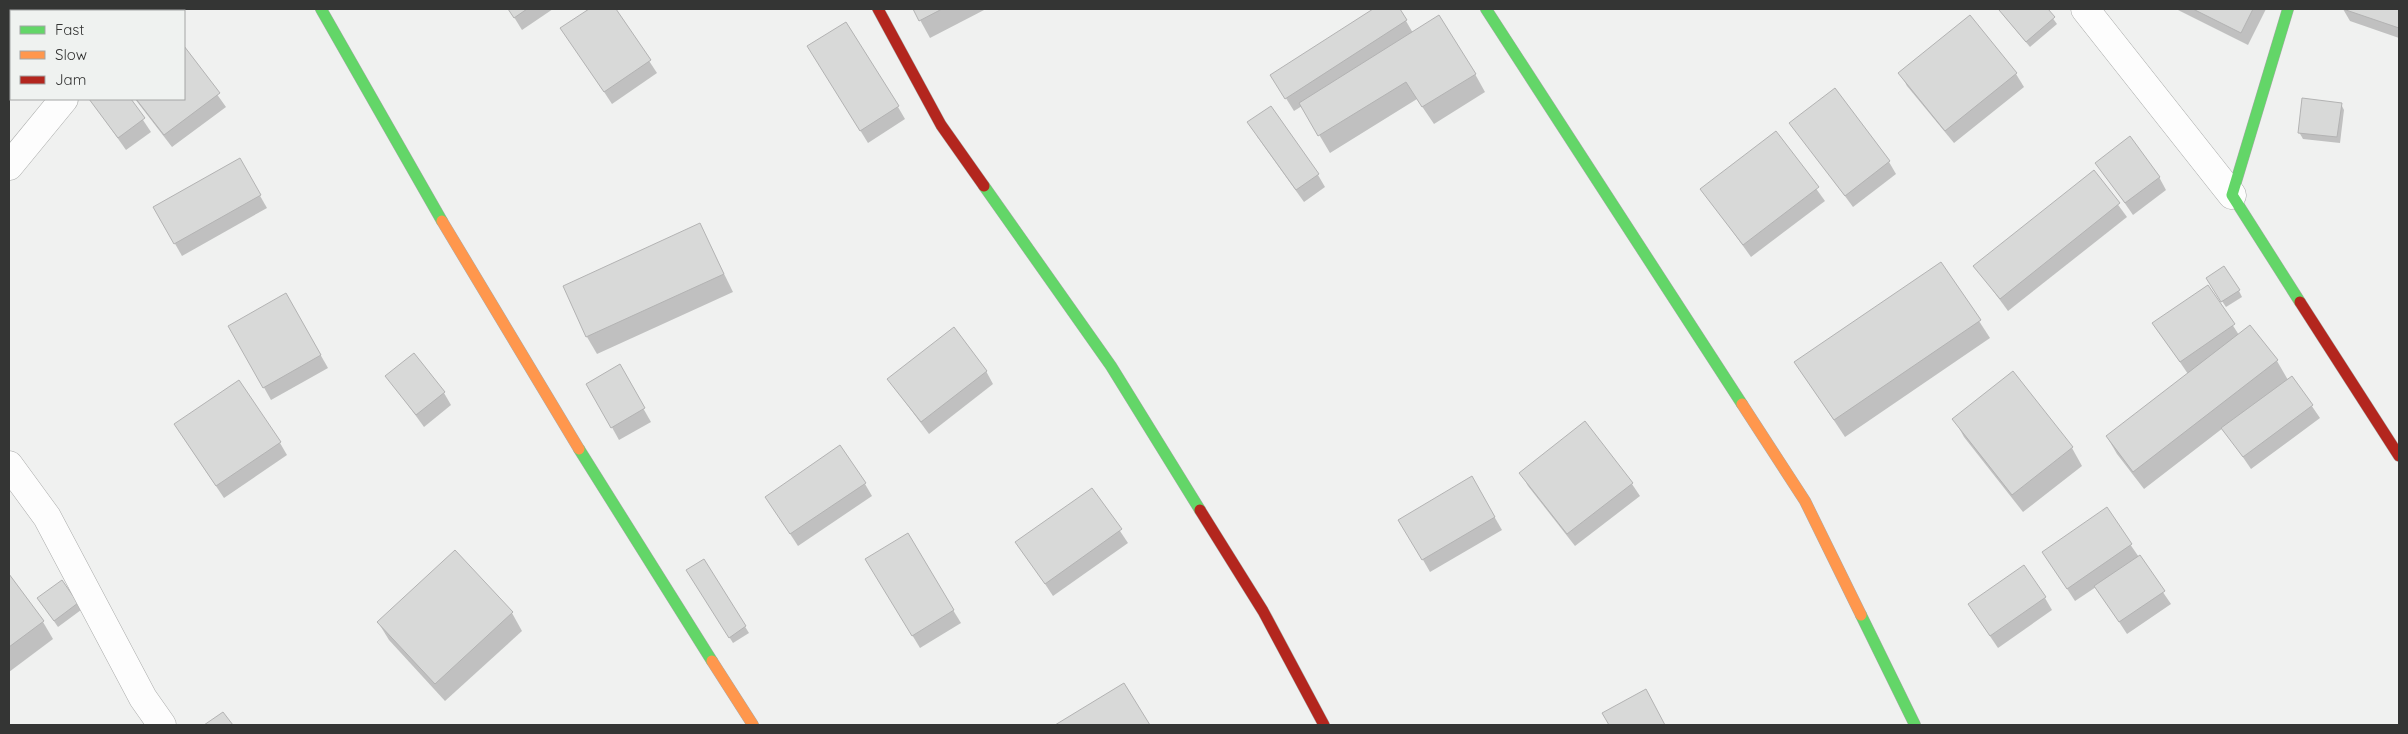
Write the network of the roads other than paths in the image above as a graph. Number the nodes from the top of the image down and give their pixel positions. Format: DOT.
graph roads {
  1 [pos="321,9"];
  2 [pos="878,9"];
  3 [pos="1486,9"];
  4 [pos="2085,9"];
  5 [pos="2288,9"];
  6 [pos="63,100"];
  7 [pos="9,166"];
  8 [pos="2232,195"];
  9 [pos="2399,456"];
  10 [pos="9,465"];
  11 [pos="162,725"];
  12 [pos="753,725"];
  13 [pos="1324,725"];
  14 [pos="1914,725"];
  1 -- 12 [label="street"];
  2 -- 13 [label="street"];
  3 -- 14 [label="street"];
  4 -- 8 [label="street"];
  5 -- 8 [label="street"];
  6 -- 7 [label="street"];
  8 -- 9 [label="street"];
  10 -- 11 [label="street"];
}
